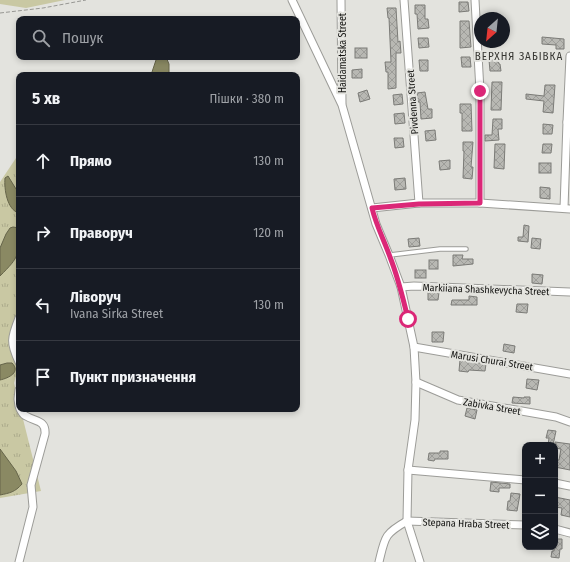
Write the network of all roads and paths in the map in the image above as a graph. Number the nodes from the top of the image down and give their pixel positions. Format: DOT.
graph roads {
  1 [pos="86,0"];
  2 [pos="292,0"];
  3 [pos="341,0"];
  4 [pos="404,0"];
  5 [pos="475,0"];
  6 [pos="0,13"];
  7 [pos="300,16"];
  8 [pos="300,17"];
  9 [pos="570,56"];
  10 [pos="342,105"];
  11 [pos="568,122"];
  12 [pos="480,203"];
  13 [pos="419,204"];
  14 [pos="372,208"];
  15 [pos="567,208"];
  16 [pos="466,249"];
  17 [pos="389,255"];
  18 [pos="401,287"];
  19 [pos="570,292"];
  20 [pos="16,326"];
  21 [pos="414,347"];
  22 [pos="16,355"];
  23 [pos="570,374"];
  24 [pos="416,382"];
  25 [pos="22,412"];
  26 [pos="570,422"];
  27 [pos="408,470"];
  28 [pos="522,480"];
  29 [pos="558,484"];
  30 [pos="570,486"];
  31 [pos="407,521"];
  32 [pos="522,526"];
  33 [pos="558,530"];
  34 [pos="570,533"];
  35 [pos="19,562"];
  36 [pos="379,562"];
  37 [pos="420,562"];
  1 -- 6 [label="path"];
  2 -- 7 [label="street"];
  3 -- 10 [label="street, Haidamatska Street"];
  4 -- 13 [label="street, Pivdenna Street"];
  5 -- 12 [label="street"];
  8 -- 10 [label="street"];
  9 -- 11 [label="street"];
  10 -- 14 [label="street"];
  11 -- 15 [label="street"];
  12 -- 13 [label="street"];
  12 -- 15 [label="street"];
  13 -- 14 [label="street"];
  14 -- 17 [label="street"];
  16 -- 17 [label="lane"];
  17 -- 18 [label="street"];
  18 -- 19 [label="street, Markiiana Shashkevycha Street"];
  18 -- 21 [label="street"];
  20 -- 22 [label="street"];
  21 -- 23 [label="street, Marusi Churai Street"];
  21 -- 24 [label="street"];
  24 -- 26 [label="street, Zabivka Street"];
  24 -- 27 [label="street"];
  25 -- 35 [label="street"];
  27 -- 28 [label="street"];
  27 -- 31 [label="street"];
  29 -- 30 [label="street"];
  31 -- 32 [label="street, Stepana Hraba Street"];
  31 -- 36 [label="street"];
  31 -- 37 [label="street"];
  33 -- 34 [label="street"];
}
